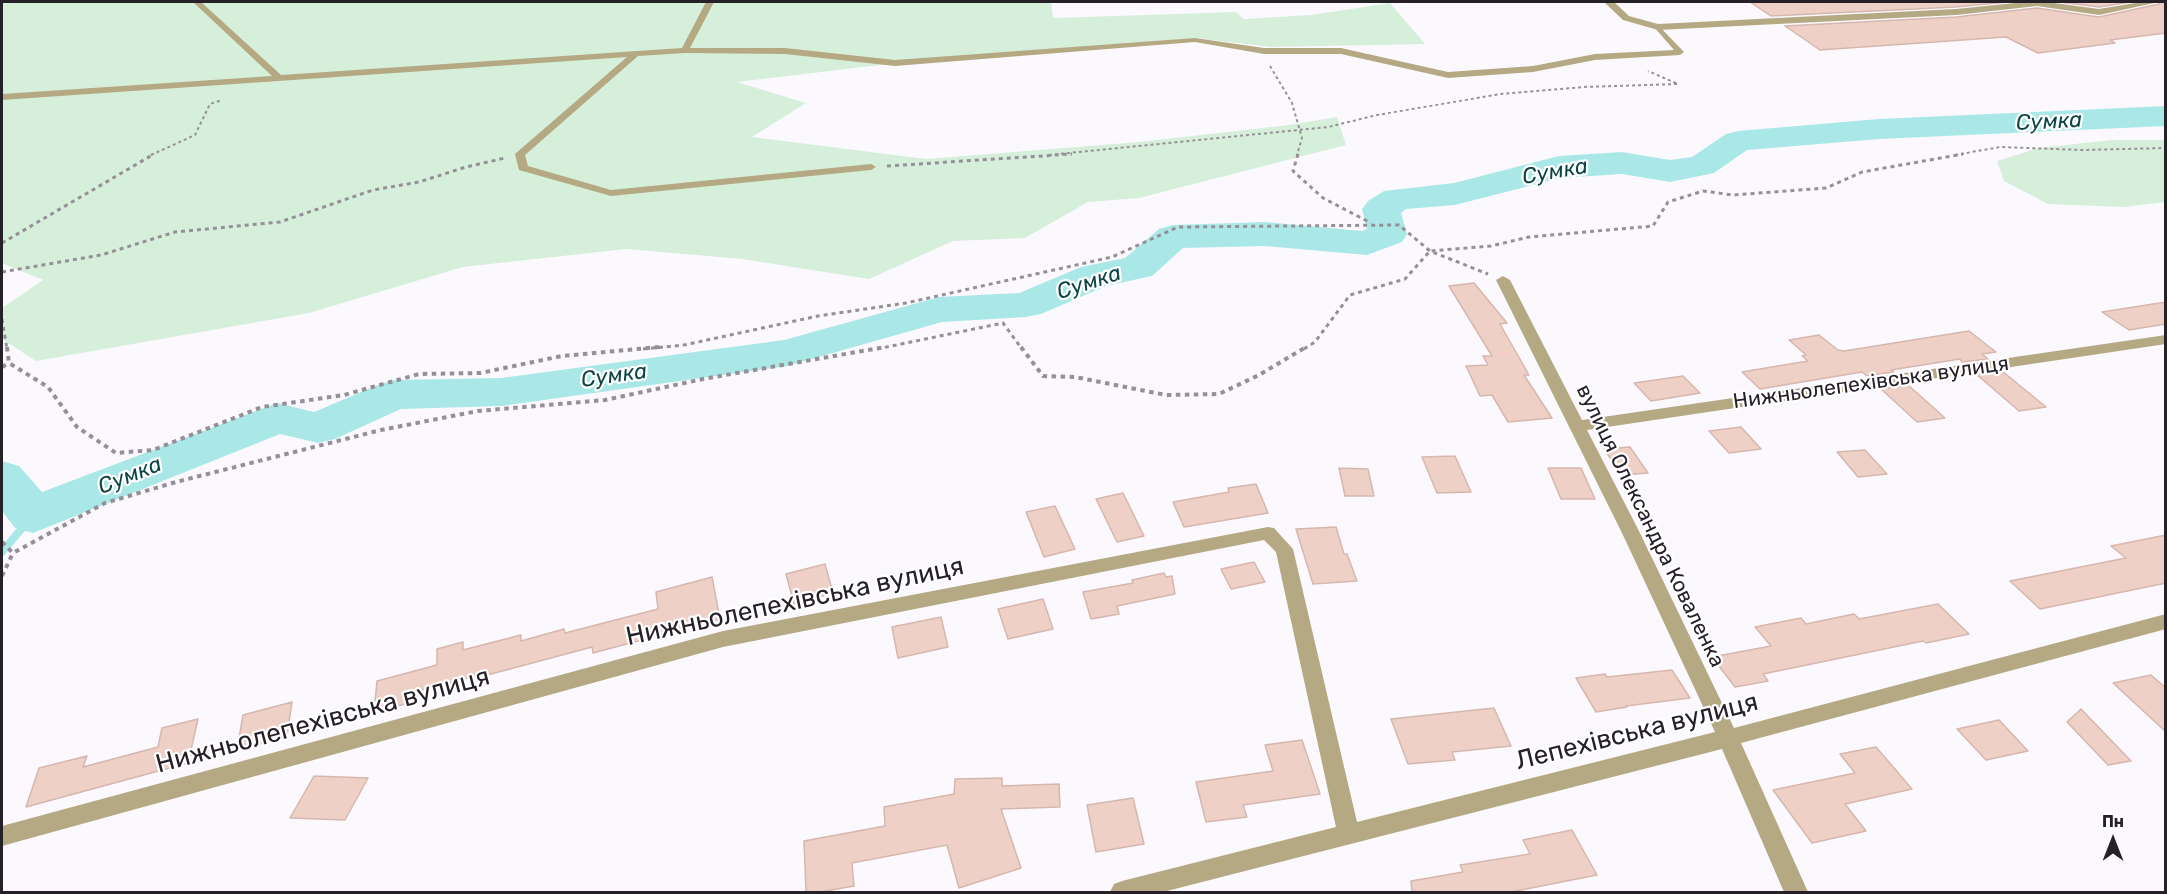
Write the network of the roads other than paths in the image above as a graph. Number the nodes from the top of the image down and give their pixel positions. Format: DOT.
graph roads {
  1 [pos="197,2"];
  2 [pos="710,2"];
  3 [pos="1609,2"];
  4 [pos="2033,2"];
  5 [pos="2154,2"];
  6 [pos="1658,27"];
  7 [pos="685,50"];
  8 [pos="636,53"];
  9 [pos="279,78"];
  10 [pos="2,97"];
  11 [pos="871,167"];
  12 [pos="1503,280"];
  13 [pos="2166,339"];
  14 [pos="1576,426"];
  15 [pos="2166,621"];
  16 [pos="1728,738"];
  17 [pos="1348,833"];
  18 [pos="2,837"];
  19 [pos="1122,892"];
  20 [pos="1796,892"];
  1 -- 9 [label="lane"];
  2 -- 7 [label="lane"];
  3 -- 6 [label="street"];
  4 -- 5 [label="street"];
  4 -- 6 [label="street"];
  6 -- 7 [label="lane"];
  7 -- 8 [label="lane"];
  8 -- 9 [label="lane"];
  8 -- 11 [label="lane"];
  9 -- 10 [label="lane"];
  12 -- 14 [label="street, вулиця Олександра Коваленка"];
  13 -- 14 [label="street, Нижньолепехівська вулиця"];
  14 -- 16 [label="street, вулиця Олександра Коваленка"];
  15 -- 16 [label="street, Лепехівська вулиця"];
  16 -- 17 [label="street, Лепехівська вулиця"];
  16 -- 20 [label="street, вулиця Олександра Коваленка"];
  17 -- 18 [label="street, Нижньолепехівська вулиця"];
  17 -- 19 [label="street, Лепехівська вулиця"];
}
